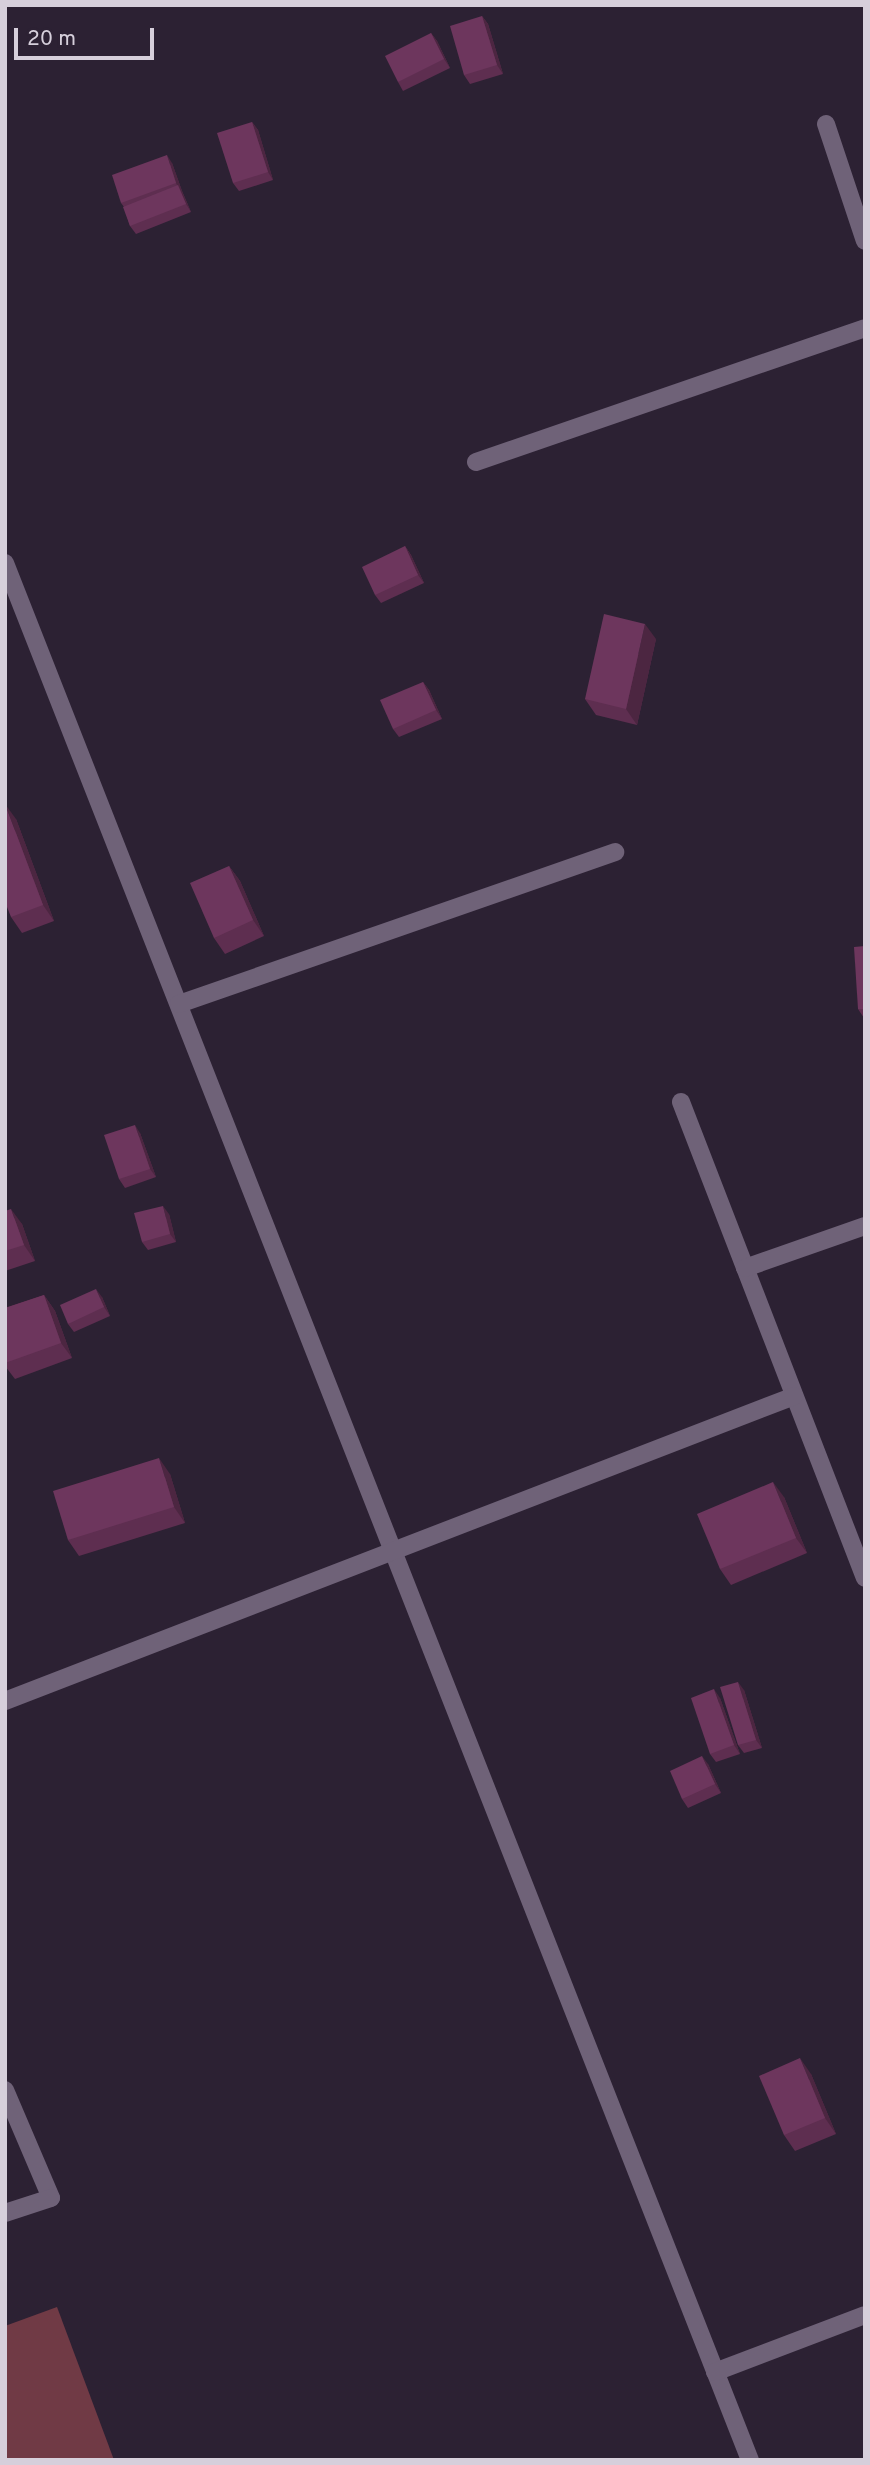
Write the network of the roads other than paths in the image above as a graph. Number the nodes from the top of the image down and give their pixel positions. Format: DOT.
graph roads {
  1 [pos="826,124"];
  2 [pos="865,241"];
  3 [pos="865,328"];
  4 [pos="476,462"];
  5 [pos="5,563"];
  6 [pos="12,599"];
  7 [pos="615,852"];
  8 [pos="179,1004"];
  9 [pos="681,1102"];
  10 [pos="865,1226"];
  11 [pos="745,1268"];
  12 [pos="794,1396"];
  13 [pos="393,1551"];
  14 [pos="865,1578"];
  15 [pos="5,1701"];
  16 [pos="5,2090"];
  17 [pos="5,2213"];
  18 [pos="865,2315"];
  19 [pos="715,2372"];
  20 [pos="750,2460"];
  1 -- 2 [label="street"];
  3 -- 4 [label="street"];
  5 -- 6 [label="street"];
  6 -- 8 [label="street"];
  7 -- 8 [label="street"];
  8 -- 13 [label="street"];
  9 -- 11 [label="street"];
  10 -- 11 [label="street"];
  11 -- 12 [label="street"];
  12 -- 13 [label="street"];
  12 -- 14 [label="street"];
  13 -- 15 [label="street"];
  13 -- 19 [label="street"];
  16 -- 17 [label="street"];
  18 -- 19 [label="street"];
  19 -- 20 [label="street"];
}
